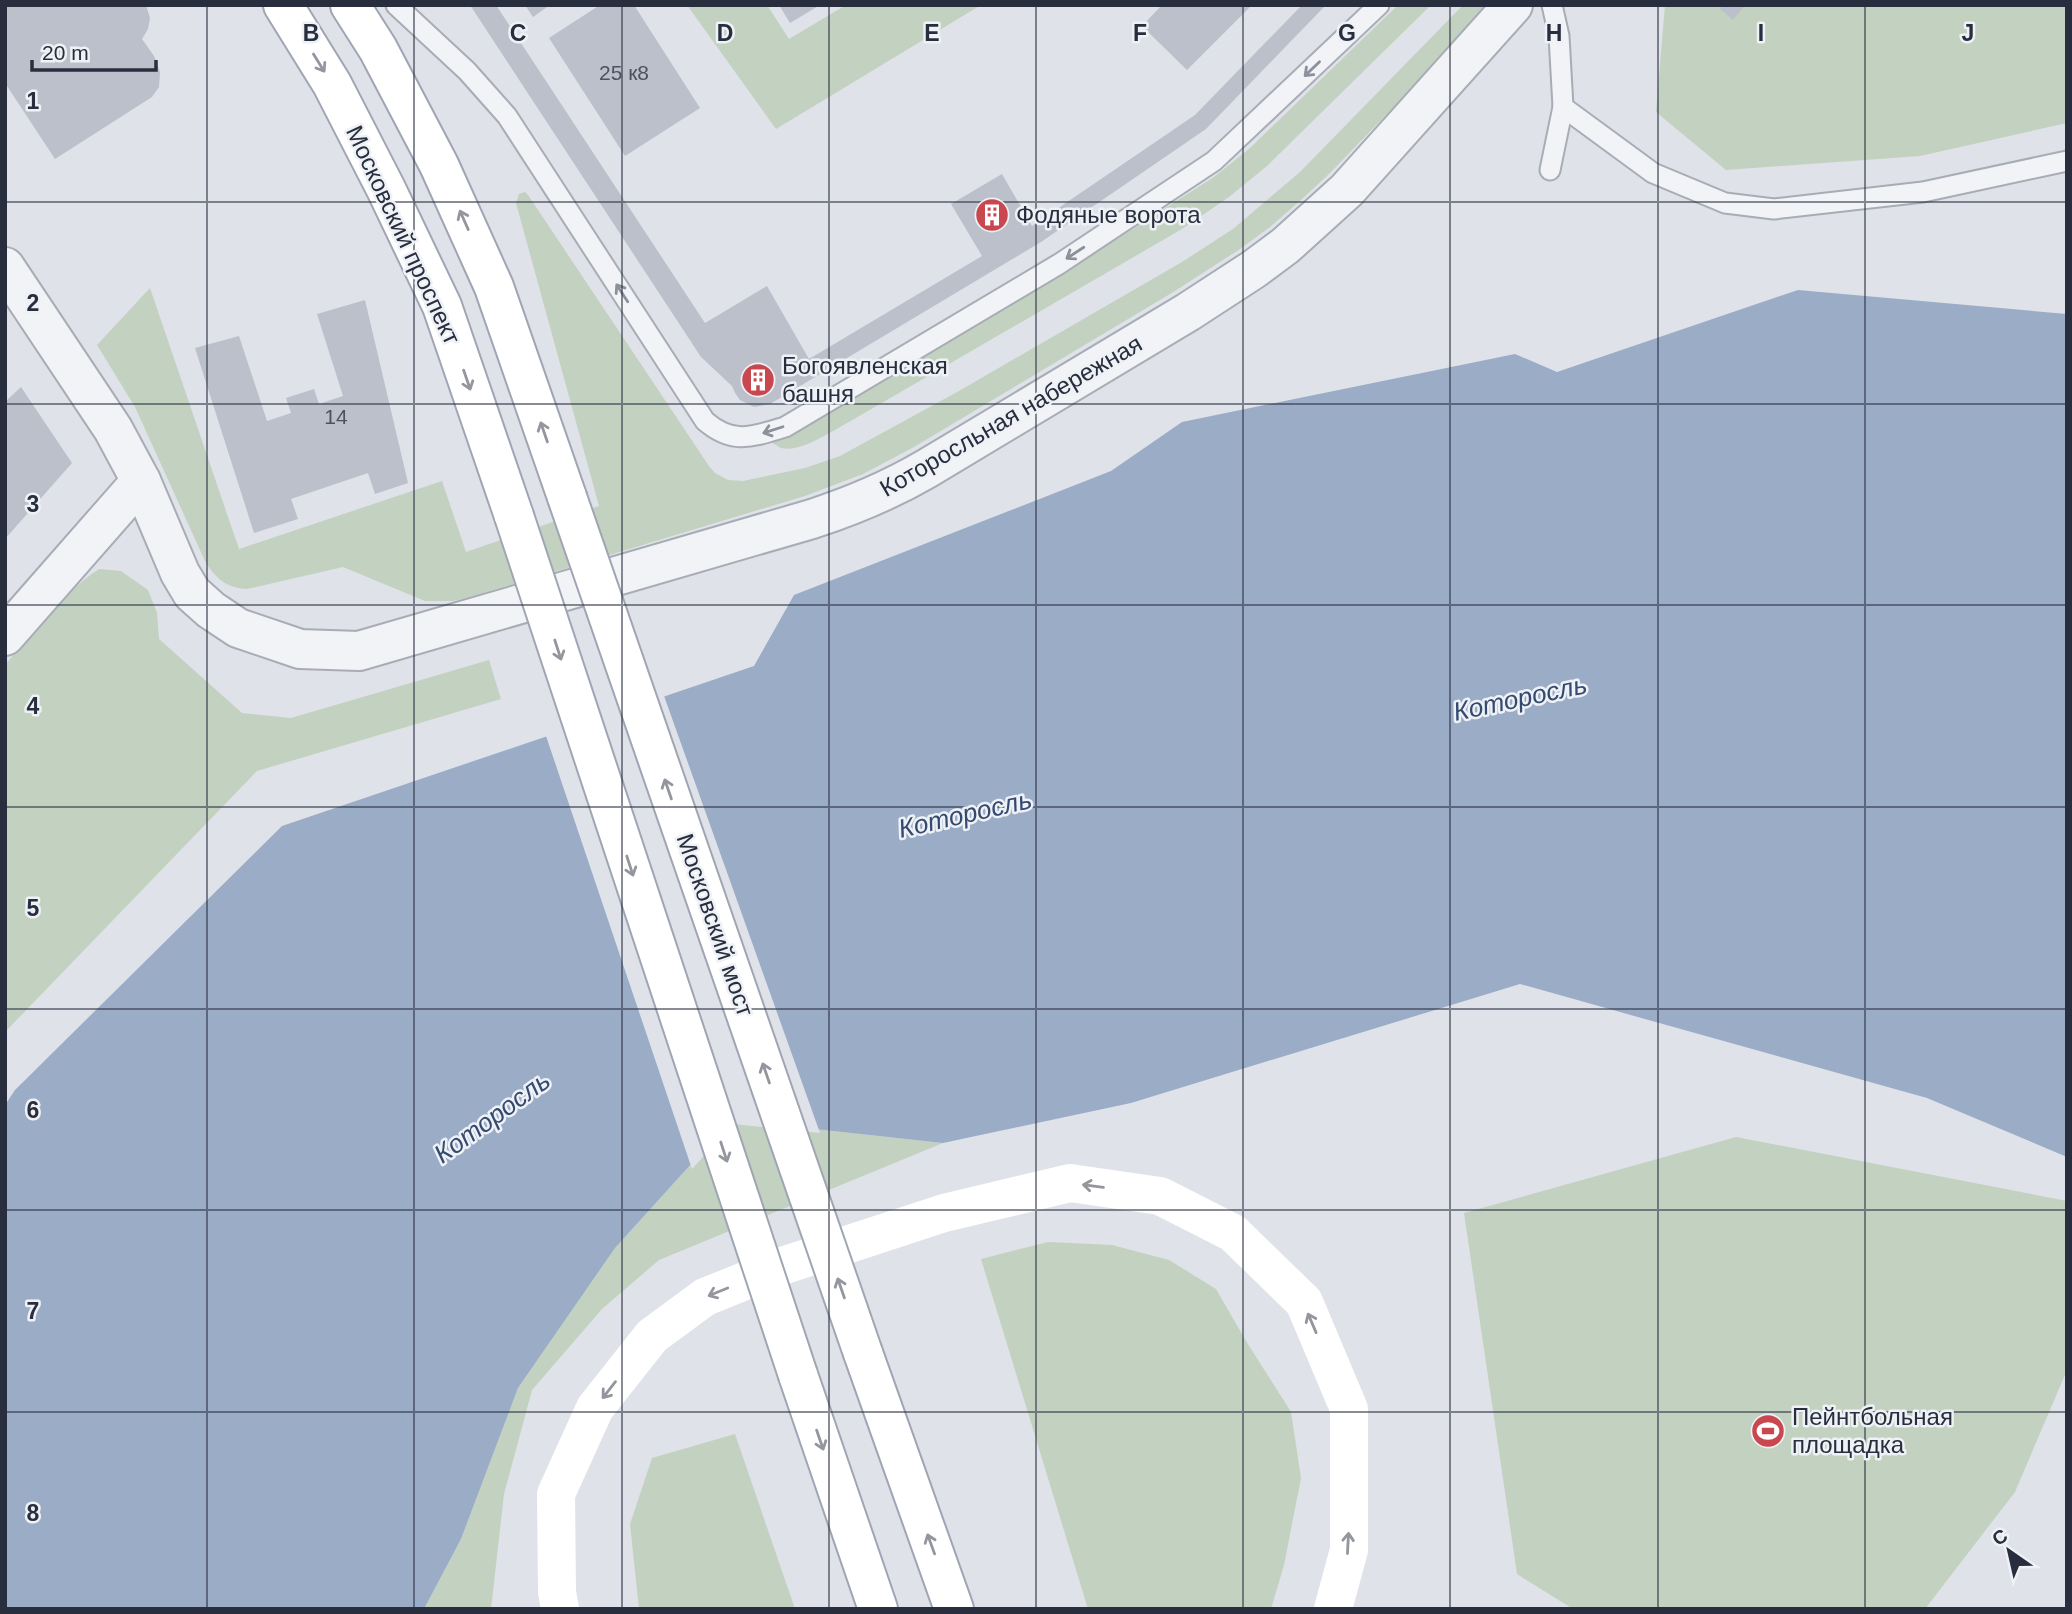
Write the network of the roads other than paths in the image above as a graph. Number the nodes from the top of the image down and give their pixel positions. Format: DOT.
graph roads {
  1 [pos="283,5"];
  2 [pos="350,5"];
  3 [pos="396,5"];
  4 [pos="1379,5"];
  5 [pos="1513,5"];
  6 [pos="1552,5"];
  7 [pos="1563,107"];
  8 [pos="2067,161"];
  9 [pos="1550,170"];
  10 [pos="5,267"];
  11 [pos="141,481"];
  12 [pos="5,636"];
  13 [pos="560,1609"];
  14 [pos="878,1609"];
  15 [pos="954,1609"];
  16 [pos="1332,1609"];
  1 -- 14 [label="main road, Московский проспект, one-way, bridge"];
  15 -- 2 [label="main road, Московский мост, one-way, bridge"];
  4 -- 3 [label="lane, one-way"];
  5 -- 11 [label="street, Которосльная набережная"];
  6 -- 7 [label="lane"];
  7 -- 8 [label="lane"];
  7 -- 9 [label="lane"];
  10 -- 11 [label="street, Которосльная набережная"];
  11 -- 12 [label="street"];
  16 -- 13 [label="main road, one-way"];
}
